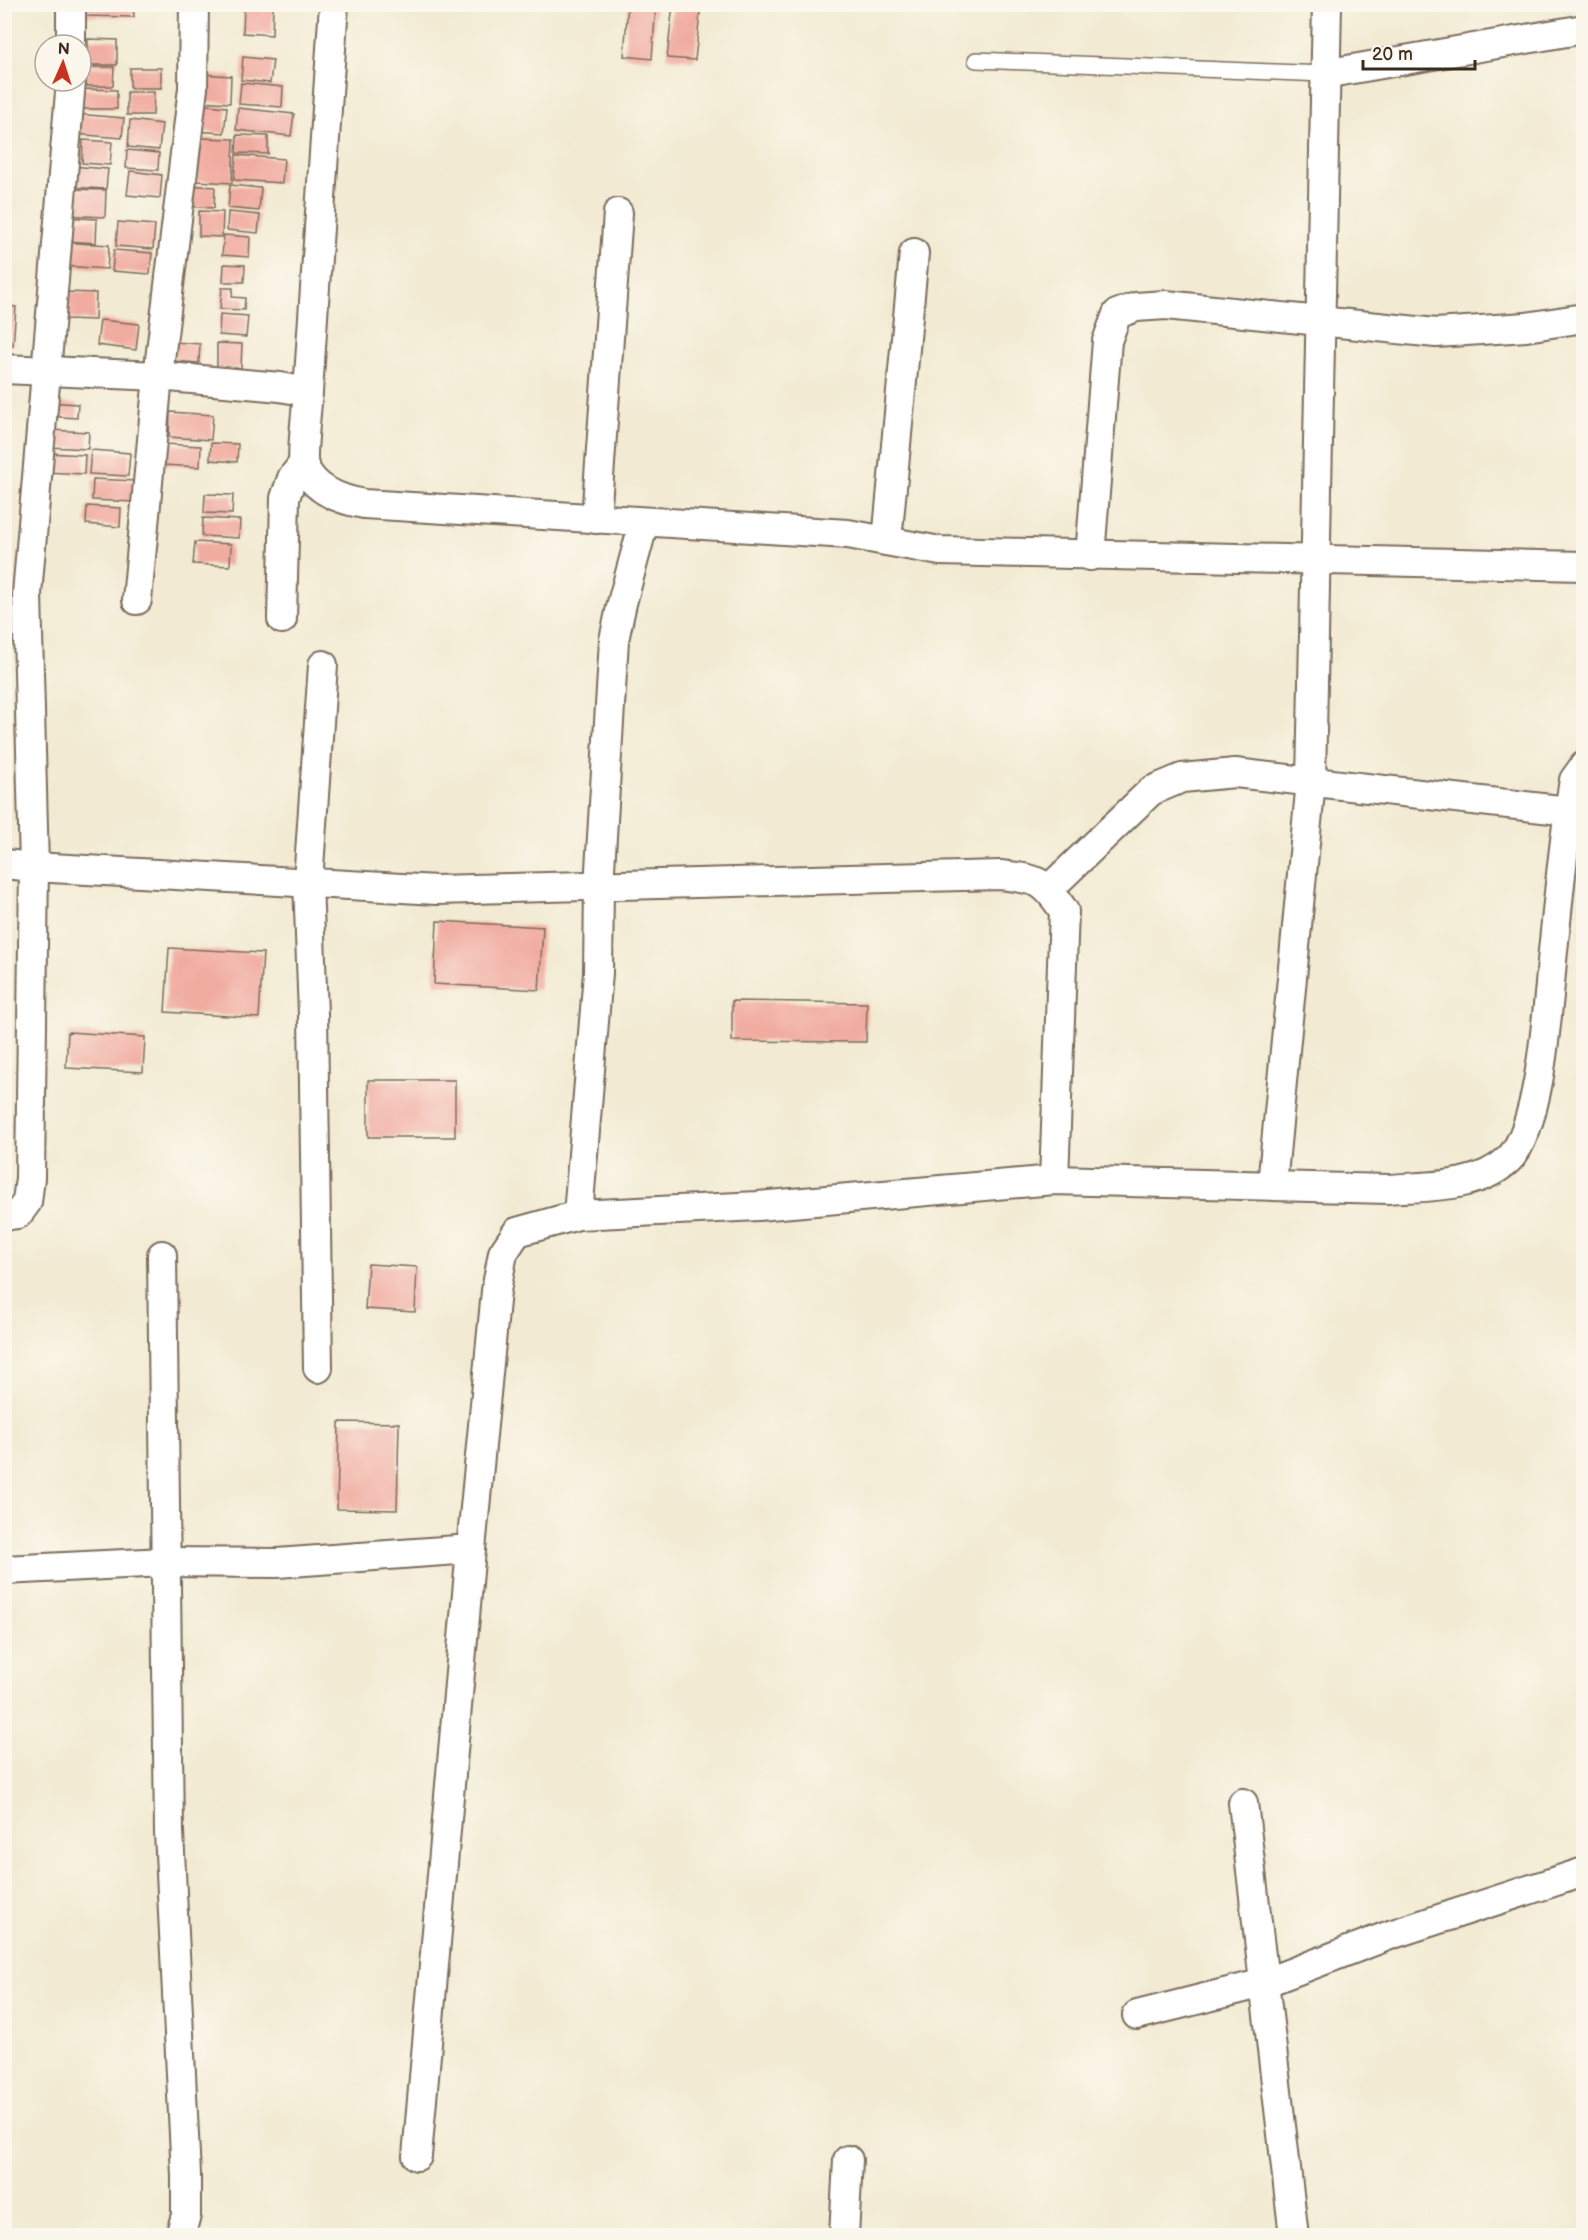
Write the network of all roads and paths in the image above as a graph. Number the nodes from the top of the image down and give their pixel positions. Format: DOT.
graph roads {
  1 [pos="71,4"];
  2 [pos="194,4"];
  3 [pos="334,4"];
  4 [pos="1327,4"];
  5 [pos="1584,29"];
  6 [pos="71,33"];
  7 [pos="976,60"];
  8 [pos="1324,74"];
  9 [pos="70,93"];
  10 [pos="618,213"];
  11 [pos="914,253"];
  12 [pos="1584,318"];
  13 [pos="1320,322"];
  14 [pos="4,369"];
  15 [pos="46,371"];
  16 [pos="158,376"];
  17 [pos="308,392"];
  18 [pos="303,464"];
  19 [pos="597,519"];
  20 [pos="644,522"];
  21 [pos="887,541"];
  22 [pos="1090,556"];
  23 [pos="1314,559"];
  24 [pos="1584,566"];
  25 [pos="16,593"];
  26 [pos="137,600"];
  27 [pos="282,619"];
  28 [pos="323,665"];
  29 [pos="1584,766"];
  30 [pos="1311,781"];
  31 [pos="1569,811"];
  32 [pos="4,864"];
  33 [pos="34,867"];
  34 [pos="308,882"];
  35 [pos="599,886"];
  36 [pos="1049,889"];
  37 [pos="1054,1180"];
  38 [pos="1272,1185"];
  39 [pos="578,1215"];
  40 [pos="4,1216"];
  41 [pos="162,1255"];
  42 [pos="318,1368"];
  43 [pos="471,1549"];
  44 [pos="165,1562"];
  45 [pos="4,1570"];
  46 [pos="1243,1803"];
  47 [pos="1584,1872"];
  48 [pos="1264,1983"];
  49 [pos="1137,2014"];
  50 [pos="417,2156"];
  51 [pos="848,2160"];
  52 [pos="180,2235"];
  53 [pos="844,2235"];
  54 [pos="1294,2235"];
  1 -- 6 [label="street"];
  2 -- 16 [label="street"];
  3 -- 17 [label="street"];
  4 -- 8 [label="street"];
  5 -- 8 [label="street"];
  7 -- 8 [label="lane"];
  8 -- 13 [label="street"];
  9 -- 15 [label="street"];
  10 -- 19 [label="street"];
  11 -- 21 [label="street"];
  12 -- 13 [label="street"];
  13 -- 22 [label="street"];
  13 -- 23 [label="street"];
  14 -- 15 [label="street"];
  15 -- 16 [label="street"];
  15 -- 25 [label="street"];
  16 -- 17 [label="street"];
  16 -- 26 [label="street"];
  17 -- 18 [label="street"];
  18 -- 19 [label="street"];
  18 -- 27 [label="street"];
  19 -- 20 [label="street"];
  20 -- 21 [label="street"];
  20 -- 35 [label="street"];
  21 -- 22 [label="street"];
  22 -- 23 [label="street"];
  23 -- 24 [label="street"];
  23 -- 30 [label="street"];
  25 -- 33 [label="street"];
  28 -- 34 [label="street"];
  29 -- 31 [label="street"];
  30 -- 31 [label="street"];
  30 -- 36 [label="street"];
  30 -- 38 [label="street"];
  31 -- 38 [label="street"];
  32 -- 33 [label="street"];
  33 -- 34 [label="street"];
  33 -- 40 [label="street"];
  34 -- 35 [label="street"];
  34 -- 42 [label="street"];
  35 -- 36 [label="street"];
  35 -- 39 [label="street"];
  36 -- 37 [label="street"];
  37 -- 38 [label="street"];
  37 -- 39 [label="street"];
  39 -- 43 [label="street"];
  41 -- 44 [label="street"];
  43 -- 44 [label="street"];
  43 -- 50 [label="street"];
  44 -- 45 [label="street"];
  44 -- 52 [label="street"];
  46 -- 48 [label="street"];
  47 -- 48 [label="street"];
  48 -- 49 [label="street"];
  48 -- 54 [label="street"];
  51 -- 53 [label="street"];
}
